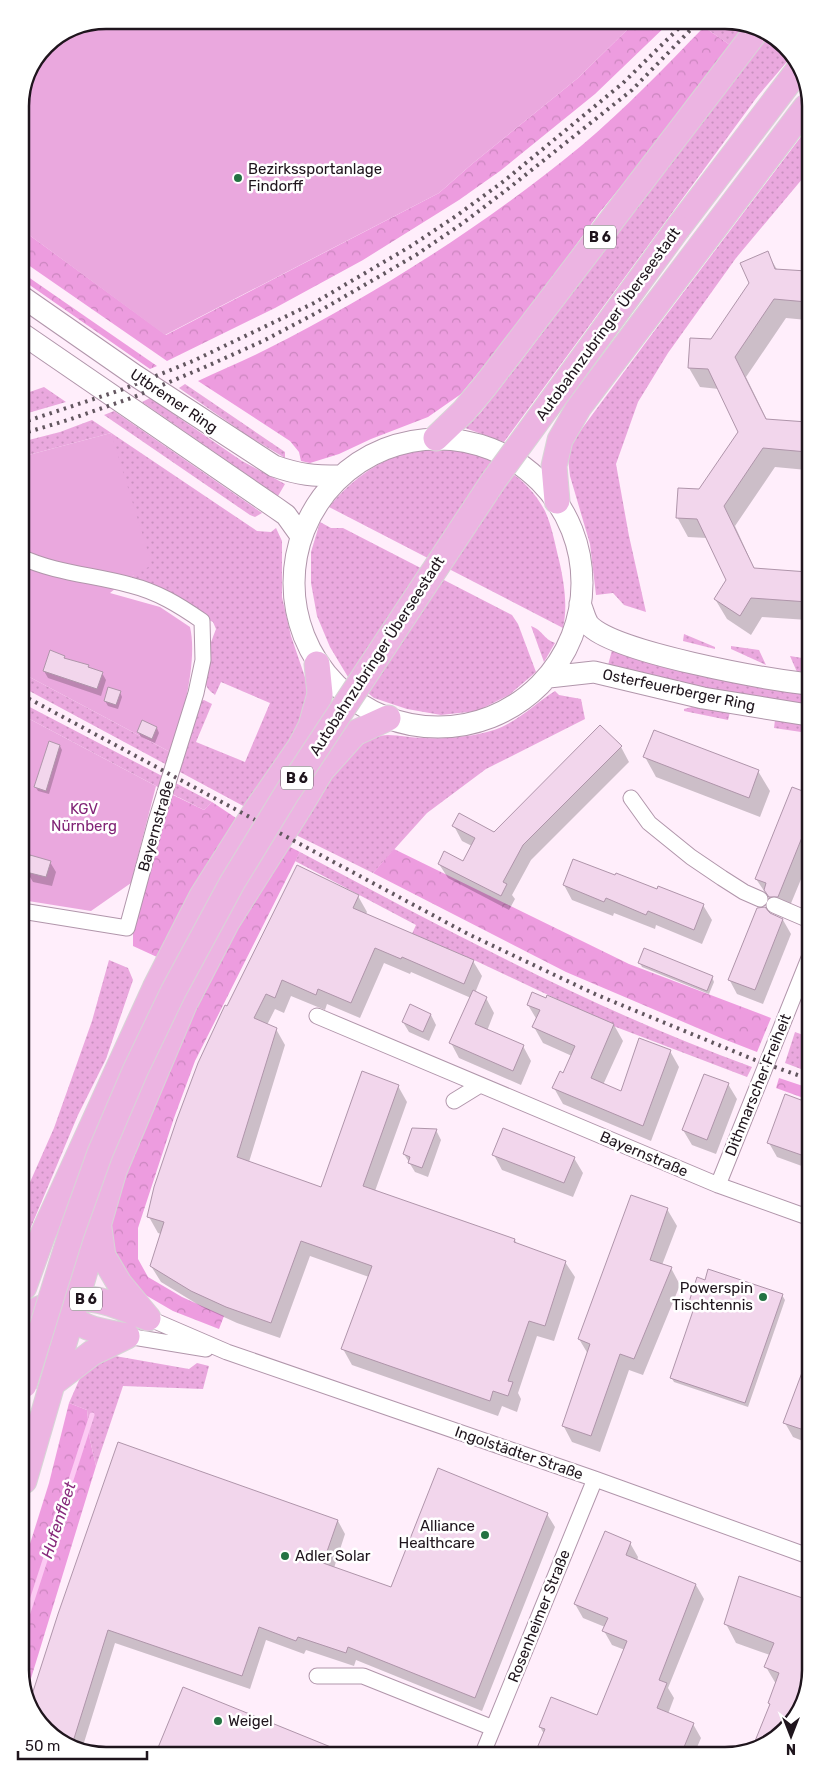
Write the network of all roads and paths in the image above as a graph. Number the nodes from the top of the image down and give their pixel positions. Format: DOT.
graph roads {
  1 [pos="754,35"];
  2 [pos="795,75"];
  3 [pos="802,112"];
  4 [pos="29,302"];
  5 [pos="29,338"];
  6 [pos="436,438"];
  7 [pos="340,476"];
  8 [pos="557,501"];
  9 [pos="301,536"];
  10 [pos="29,560"];
  11 [pos="580,604"];
  12 [pos="317,664"];
  13 [pos="549,677"];
  14 [pos="802,683"];
  15 [pos="802,714"];
  16 [pos="388,718"];
  17 [pos="630,798"];
  18 [pos="29,912"];
  19 [pos="802,917"];
  20 [pos="802,975"];
  21 [pos="317,1016"];
  22 [pos="480,1085"];
  23 [pos="454,1100"];
  24 [pos="718,1185"];
  25 [pos="802,1215"];
  26 [pos="98,1226"];
  27 [pos="43,1234"];
  28 [pos="29,1273"];
  29 [pos="68,1307"];
  30 [pos="29,1314"];
  31 [pos="148,1318"];
  32 [pos="127,1336"];
  33 [pos="227,1352"];
  34 [pos="29,1369"];
  35 [pos="53,1383"];
  36 [pos="29,1464"];
  37 [pos="595,1480"];
  38 [pos="802,1554"];
  39 [pos="317,1676"];
  40 [pos="493,1728"];
  41 [pos="485,1747"];
  1 -- 6 [label="highway, B 6"];
  2 -- 34 [label="highway, Autobahnzubringer Überseestadt / B 6, bridge"];
  3 -- 8 [label="highway"];
  4 -- 7 [label="main road, Utbremer Ring"];
  5 -- 9 [label="main road, Utbremer Ring"];
  6 -- 7 [label="main road"];
  6 -- 8 [label="main road"];
  7 -- 9 [label="main road"];
  8 -- 11 [label="main road"];
  9 -- 12 [label="main road"];
  10 -- 18 [label="street, Bayernstraße"];
  11 -- 13 [label="main road"];
  11 -- 14 [label="main road, Osterfeuerberger Ring"];
  12 -- 16 [label="main road"];
  12 -- 27 [label="highway, B 6"];
  13 -- 15 [label="main road, Osterfeuerberger Ring"];
  13 -- 16 [label="main road"];
  16 -- 26 [label="highway, B 6"];
  17 -- 19 [label="street"];
  20 -- 24 [label="street, Dithmarscher Freiheit"];
  21 -- 22 [label="street, Bayernstraße"];
  22 -- 23 [label="street"];
  22 -- 24 [label="street, Bayernstraße"];
  24 -- 25 [label="street, Bayernstraße"];
  26 -- 29 [label="highway, B 6"];
  26 -- 31 [label="highway, B 6"];
  27 -- 28 [label="highway, B 6"];
  27 -- 29 [label="highway, B 6"];
  29 -- 30 [label="highway, B 6"];
  29 -- 31 [label="highway, B 6"];
  29 -- 32 [label="highway, B 6"];
  29 -- 35 [label="highway, B 6"];
  31 -- 33 [label="street, Ingolstädter Straße"];
  32 -- 33 [label="street, Ingolstädter Straße"];
  32 -- 35 [label="highway"];
  33 -- 37 [label="street, Ingolstädter Straße"];
  35 -- 36 [label="highway, B 6"];
  37 -- 38 [label="street, Ingolstädter Straße"];
  37 -- 40 [label="street, Rosenheimer Straße"];
  39 -- 40 [label="street"];
  40 -- 41 [label="street, Rosenheimer Straße"];
}
